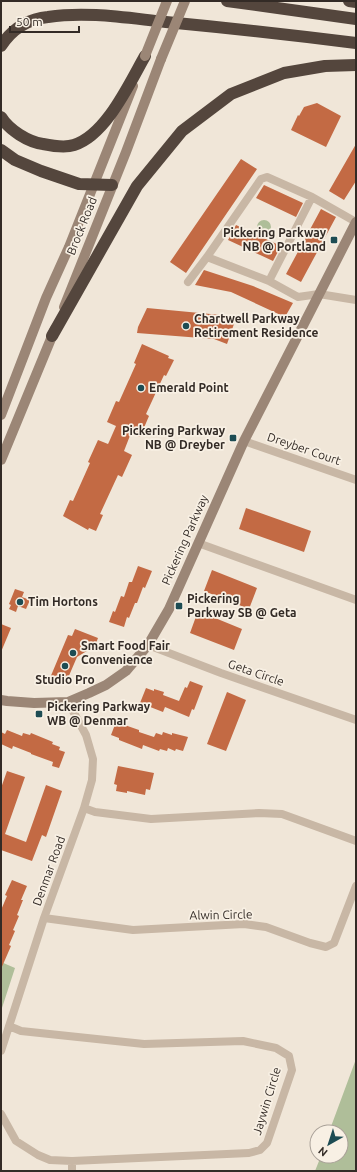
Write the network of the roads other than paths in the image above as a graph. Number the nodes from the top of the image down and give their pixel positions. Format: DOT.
graph roads {
  1 [pos="167,1"];
  2 [pos="185,1"];
  3 [pos="227,1"];
  4 [pos="349,1"];
  5 [pos="356,2"];
  6 [pos="356,19"];
  7 [pos="356,43"];
  8 [pos="1,46"];
  9 [pos="145,56"];
  10 [pos="356,65"];
  11 [pos="1,117"];
  12 [pos="1,150"];
  13 [pos="94,185"];
  14 [pos="112,185"];
  15 [pos="312,197"];
  16 [pos="356,222"];
  17 [pos="207,257"];
  18 [pos="269,281"];
  19 [pos="188,282"];
  20 [pos="319,294"];
  21 [pos="356,300"];
  22 [pos="52,336"];
  23 [pos="1,414"];
  24 [pos="244,441"];
  25 [pos="1,460"];
  26 [pos="356,480"];
  27 [pos="198,543"];
  28 [pos="356,600"];
  29 [pos="148,645"];
  30 [pos="1,700"];
  31 [pos="68,702"];
  32 [pos="356,720"];
  33 [pos="84,808"];
  34 [pos="356,841"];
  35 [pos="356,886"];
  36 [pos="44,918"];
  37 [pos="9,1026"];
  38 [pos="1,1051"];
  39 [pos="1,1114"];
  40 [pos="72,1161"];
  41 [pos="72,1171"];
  1 -- 9 [label="main road, Brock Road, bridge"];
  2 -- 14 [label="main road, Brock Road, bridge"];
  3 -- 6 [label="highway"];
  4 -- 5 [label="highway"];
  7 -- 8 [label="highway"];
  9 -- 11 [label="highway"];
  9 -- 13 [label="main road, Brock Road"];
  10 -- 22 [label="highway"];
  12 -- 13 [label="highway"];
  13 -- 14 [label="highway"];
  13 -- 23 [label="main road, Brock Road"];
  14 -- 22 [label="main road, Brock Road"];
  15 -- 16 [label="street, Pickering Parkway"];
  15 -- 17 [label="street, Pickering Parkway"];
  15 -- 18 [label="street"];
  16 -- 20 [label="main road, Pickering Parkway"];
  17 -- 18 [label="street"];
  17 -- 19 [label="street, Pickering Parkway"];
  18 -- 20 [label="street"];
  20 -- 21 [label="street"];
  20 -- 24 [label="main road, Pickering Parkway"];
  22 -- 25 [label="main road, Brock Road"];
  24 -- 26 [label="street, Dreyber Court"];
  24 -- 27 [label="main road, Pickering Parkway"];
  27 -- 28 [label="street"];
  27 -- 29 [label="main road, Pickering Parkway"];
  29 -- 31 [label="main road, Pickering Parkway"];
  29 -- 32 [label="street, Geta Circle"];
  30 -- 31 [label="main road, Pickering Parkway"];
  31 -- 33 [label="street, Denmar Road"];
  33 -- 34 [label="street"];
  33 -- 36 [label="street, Denmar Road"];
  35 -- 36 [label="street, Alwin Circle"];
  36 -- 37 [label="street, Denmar Road"];
  37 -- 38 [label="street, Denmar Road"];
  37 -- 40 [label="street, Jaywin Circle"];
  39 -- 40 [label="street"];
  40 -- 41 [label="street"];
}
